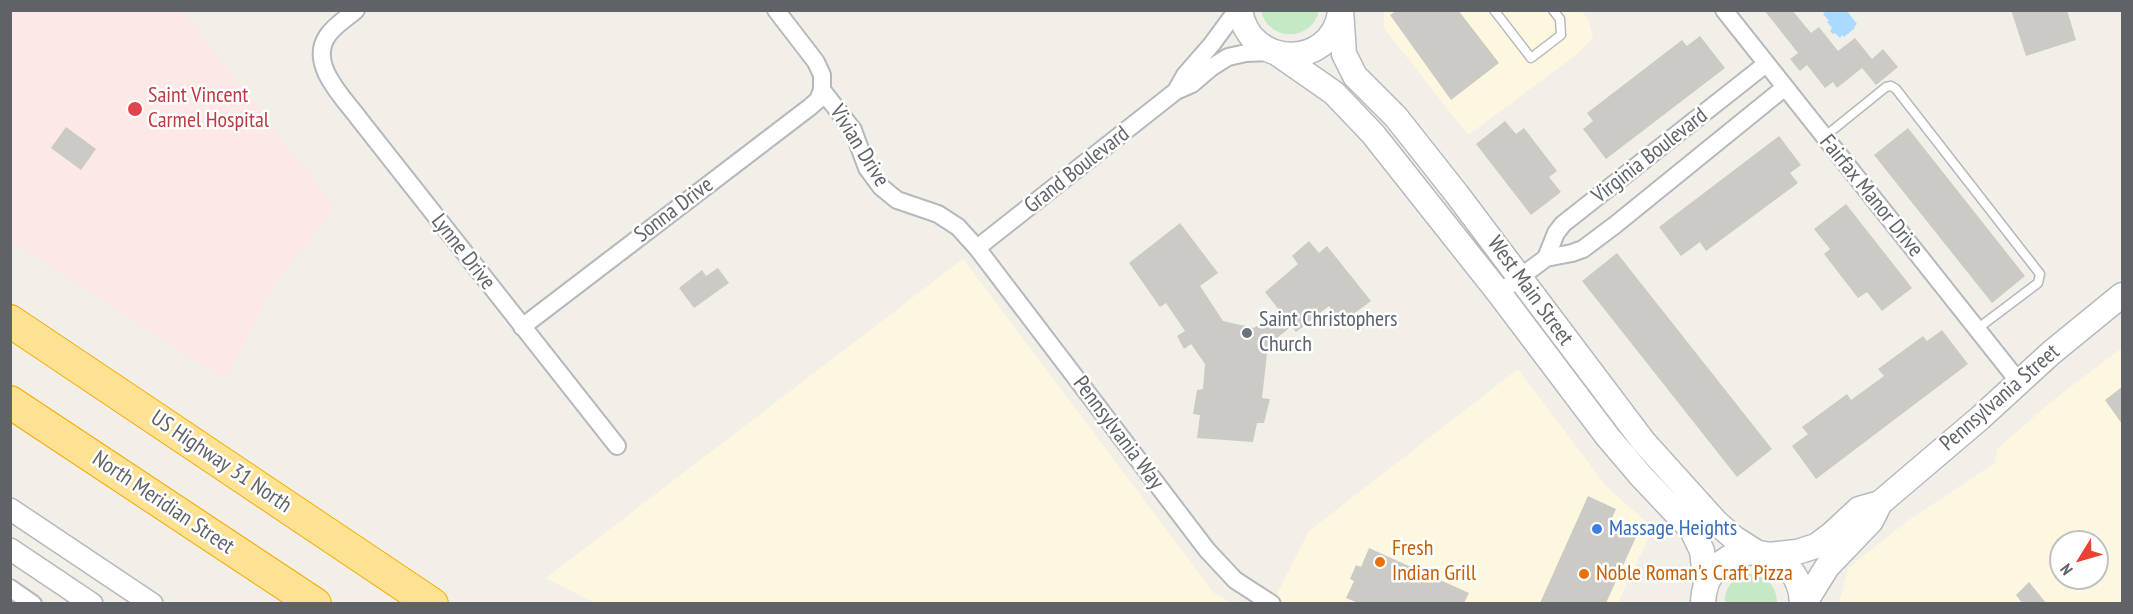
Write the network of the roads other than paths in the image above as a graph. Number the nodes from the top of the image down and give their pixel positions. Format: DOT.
graph roads {
  1 [pos="356,10"];
  2 [pos="776,10"];
  3 [pos="1238,10"];
  4 [pos="1341,10"];
  5 [pos="1494,10"];
  6 [pos="1553,10"];
  7 [pos="1724,10"];
  8 [pos="1275,53"];
  9 [pos="1766,64"];
  10 [pos="1784,88"];
  11 [pos="822,90"];
  12 [pos="1176,91"];
  13 [pos="1824,137"];
  14 [pos="977,248"];
  15 [pos="1546,258"];
  16 [pos="1520,277"];
  17 [pos="1499,293"];
  18 [pos="2122,295"];
  19 [pos="10,321"];
  20 [pos="522,327"];
  21 [pos="1977,329"];
  22 [pos="2019,382"];
  23 [pos="10,402"];
  24 [pos="617,447"];
  25 [pos="1880,503"];
  26 [pos="10,509"];
  27 [pos="10,549"];
  28 [pos="1762,553"];
  29 [pos="10,588"];
  30 [pos="1703,594"];
  31 [pos="33,603"];
  32 [pos="92,603"];
  33 [pos="152,603"];
  34 [pos="315,603"];
  35 [pos="432,603"];
  36 [pos="1272,603"];
  37 [pos="1803,603"];
  1 -- 20 [label="street, Lynne Drive"];
  2 -- 11 [label="street, Vivian Drive"];
  3 -- 8 [label="main road, West Main Street"];
  3 -- 12 [label="street, Grand Boulevard"];
  4 -- 8 [label="main road"];
  4 -- 16 [label="main road, West Main Street"];
  5 -- 6 [label="lane"];
  7 -- 9 [label="street, Fairfax Manor Drive"];
  8 -- 12 [label="street, Grand Boulevard"];
  8 -- 17 [label="main road, West Main Street"];
  9 -- 10 [label="street, Fairfax Manor Drive"];
  9 -- 15 [label="street, Virginia Boulevard"];
  10 -- 13 [label="street, Fairfax Manor Drive"];
  10 -- 15 [label="street, Virginia Boulevard"];
  11 -- 14 [label="street, Vivian Drive"];
  11 -- 20 [label="street, Sonna Drive"];
  12 -- 14 [label="street, Grand Boulevard"];
  13 -- 21 [label="street, Fairfax Manor Drive"];
  13 -- 21 [label="lane"];
  14 -- 36 [label="street, Pennsylvania Way"];
  15 -- 16 [label="street, Virginia Boulevard"];
  16 -- 17 [label="street, Virginia Boulevard"];
  16 -- 28 [label="main road, West Main Street"];
  17 -- 30 [label="main road, West Main Street"];
  18 -- 22 [label="main road, Pennsylvania Street"];
  19 -- 35 [label="highway, US Highway 31 North"];
  20 -- 24 [label="street, Lynne Drive"];
  21 -- 22 [label="street, Fairfax Manor Drive"];
  22 -- 25 [label="main road, Pennsylvania Street"];
  23 -- 34 [label="highway, North Meridian Street"];
  25 -- 28 [label="main road, Pennsylvania Street"];
  25 -- 37 [label="main road, Pennsylvania Street"];
  26 -- 33 [label="street"];
  27 -- 32 [label="street"];
  28 -- 30 [label="main road, Pennsylvania Street"];
  28 -- 37 [label="main road, West Main Street"];
  29 -- 31 [label="street"];
}
